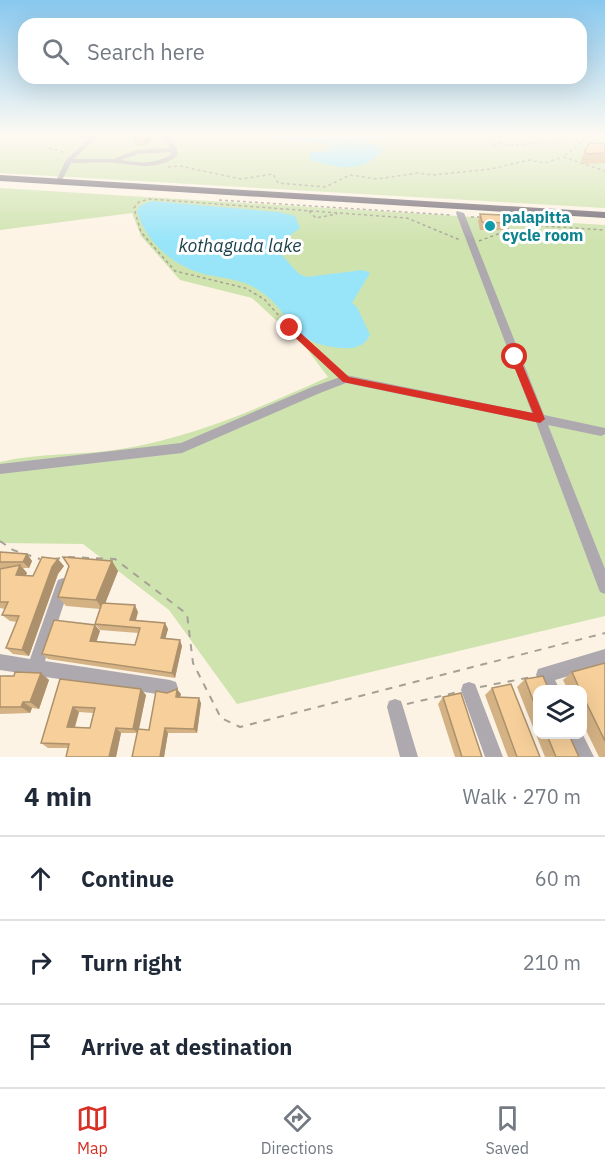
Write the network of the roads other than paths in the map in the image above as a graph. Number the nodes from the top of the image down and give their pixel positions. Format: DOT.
graph roads {
  1 [pos="66,171"];
  2 [pos="0,180"];
  3 [pos="63,183"];
  4 [pos="82,187"];
  5 [pos="461,215"];
  6 [pos="605,218"];
  7 [pos="540,419"];
  8 [pos="601,431"];
  9 [pos="0,469"];
  10 [pos="67,575"];
  11 [pos="605,587"];
  12 [pos="605,657"];
  13 [pos="0,662"];
  14 [pos="35,667"];
  15 [pos="548,682"];
  16 [pos="170,688"];
  17 [pos="470,690"];
  18 [pos="395,707"];
  19 [pos="576,739"];
  20 [pos="409,757"];
  21 [pos="494,757"];
  22 [pos="585,757"];
  1 -- 3 [label="street"];
  2 -- 3 [label="main road"];
  2 -- 4 [label="main road"];
  3 -- 4 [label="main road"];
  3 -- 6 [label="main road"];
  4 -- 5 [label="main road"];
  5 -- 6 [label="main road"];
  5 -- 7 [label="street"];
  7 -- 8 [label="street"];
  7 -- 9 [label="street"];
  7 -- 11 [label="street"];
  10 -- 14 [label="street"];
  12 -- 15 [label="street"];
  13 -- 14 [label="street"];
  14 -- 16 [label="street"];
  17 -- 21 [label="street"];
  18 -- 20 [label="street"];
  19 -- 22 [label="street"];
}
